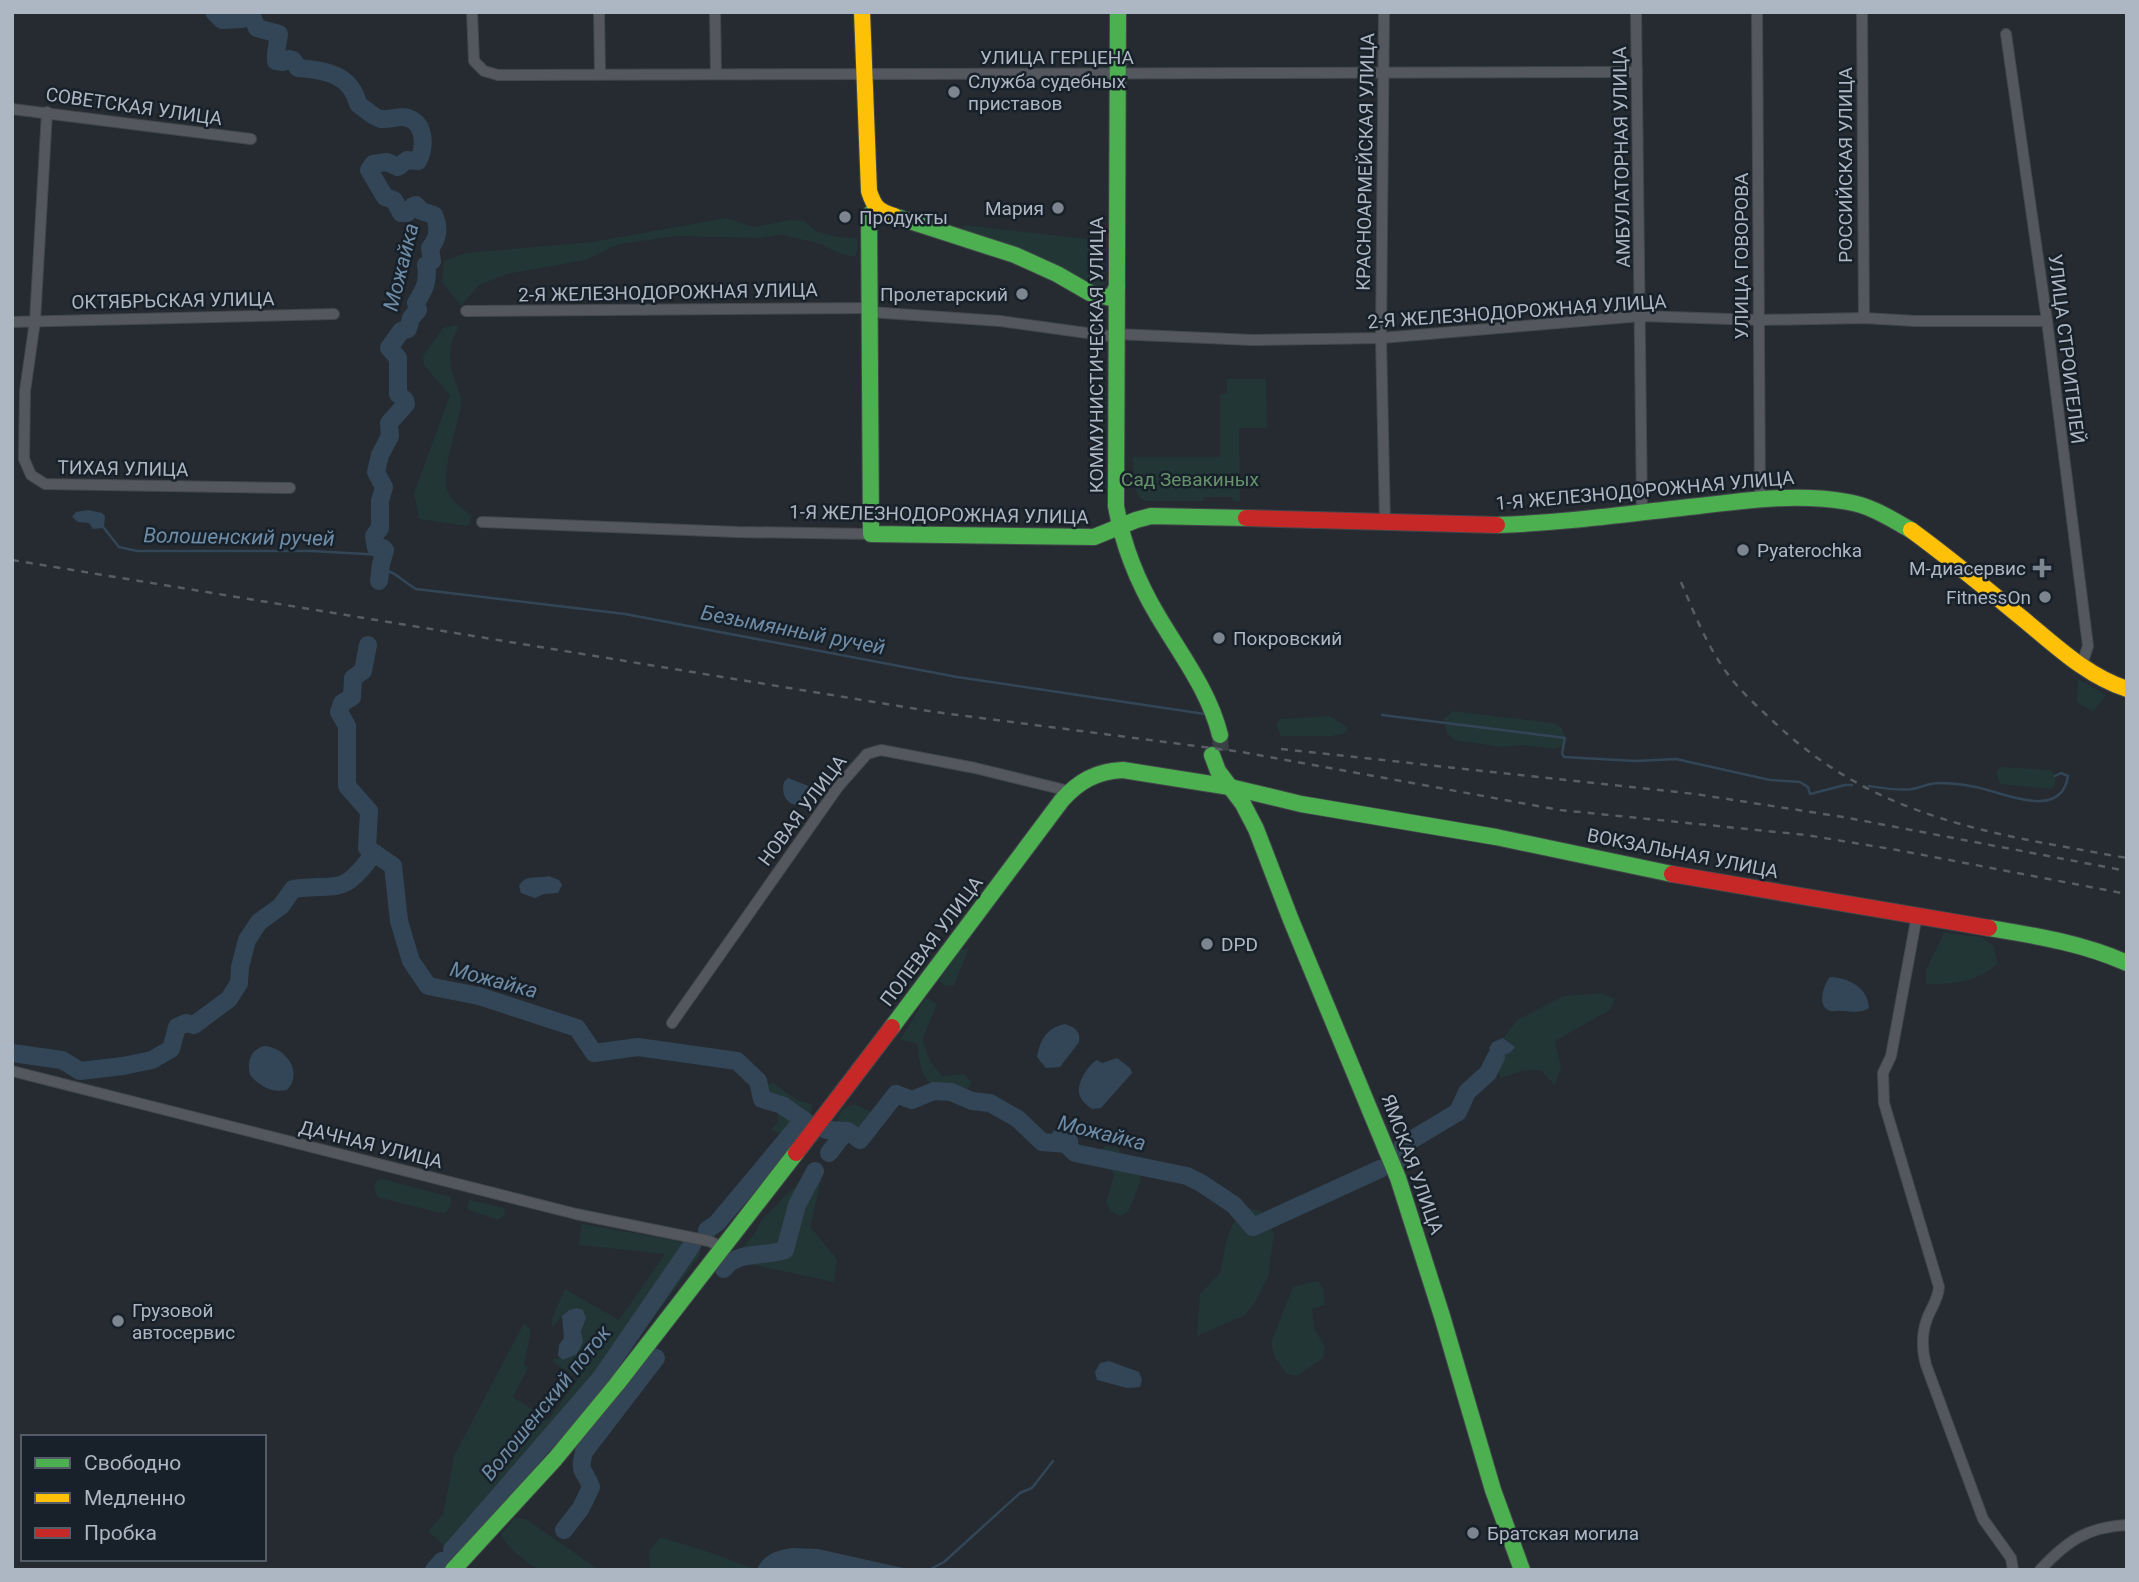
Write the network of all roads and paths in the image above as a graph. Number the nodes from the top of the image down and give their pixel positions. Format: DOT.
graph roads {
  1 [pos="472,12"];
  2 [pos="599,12"];
  3 [pos="715,12"];
  4 [pos="862,12"];
  5 [pos="1118,12"];
  6 [pos="1384,12"];
  7 [pos="1636,12"];
  8 [pos="1757,12"];
  9 [pos="1862,12"];
  10 [pos="2006,34"];
  11 [pos="1383,72"];
  12 [pos="1637,72"];
  13 [pos="600,73"];
  14 [pos="1118,74"];
  15 [pos="716,75"];
  16 [pos="864,75"];
  17 [pos="12,109"];
  18 [pos="47,112"];
  19 [pos="251,139"];
  20 [pos="873,212"];
  21 [pos="1117,288"];
  22 [pos="1084,290"];
  23 [pos="870,310"];
  24 [pos="466,312"];
  25 [pos="334,314"];
  26 [pos="1641,316"];
  27 [pos="1864,318"];
  28 [pos="1759,320"];
  29 [pos="35,321"];
  30 [pos="2047,321"];
  31 [pos="12,322"];
  32 [pos="1116,334"];
  33 [pos="1381,338"];
  34 [pos="290,488"];
  35 [pos="1760,499"];
  36 [pos="1642,512"];
  37 [pos="482,522"];
  38 [pos="1385,523"];
  39 [pos="1120,527"];
  40 [pos="871,534"];
  41 [pos="2081,667"];
  42 [pos="2127,689"];
  43 [pos="1217,734"];
  44 [pos="1218,758"];
  45 [pos="1184,779"];
  46 [pos="1230,787"];
  47 [pos="1069,791"];
  48 [pos="1262,794"];
  49 [pos="1301,804"];
  50 [pos="1256,829"];
  51 [pos="1917,915"];
  52 [pos="2127,963"];
  53 [pos="672,1023"];
  54 [pos="12,1071"];
  55 [pos="722,1247"];
  56 [pos="2127,1525"];
  57 [pos="453,1570"];
  58 [pos="1522,1570"];
  59 [pos="2013,1570"];
  60 [pos="2040,1570"];
  1 -- 13 [label="street, УЛИЦА ГЕРЦЕНА"];
  2 -- 13 [label="street"];
  3 -- 15 [label="street"];
  4 -- 16 [label="main road"];
  5 -- 14 [label="main road, КОММУНИСТИЧЕСКАЯ УЛИЦА"];
  6 -- 11 [label="street, КРАСНОАРМЕЙСКАЯ УЛИЦА"];
  7 -- 12 [label="street, АМБУЛАТОРНАЯ УЛИЦА"];
  8 -- 28 [label="street, УЛИЦА ГОВОРОВА"];
  9 -- 27 [label="street, РОССИЙСКАЯ УЛИЦА"];
  10 -- 30 [label="street, УЛИЦА СТРОИТЕЛЕЙ"];
  11 -- 12 [label="street, УЛИЦА ГЕРЦЕНА"];
  11 -- 14 [label="street, УЛИЦА ГЕРЦЕНА"];
  11 -- 33 [label="street, КРАСНОАРМЕЙСКАЯ УЛИЦА"];
  12 -- 26 [label="street, АМБУЛАТОРНАЯ УЛИЦА"];
  13 -- 15 [label="street, УЛИЦА ГЕРЦЕНА"];
  14 -- 16 [label="street, УЛИЦА ГЕРЦЕНА"];
  14 -- 21 [label="main road, КОММУНИСТИЧЕСКАЯ УЛИЦА"];
  15 -- 16 [label="street, УЛИЦА ГЕРЦЕНА"];
  16 -- 20 [label="main road"];
  17 -- 18 [label="street, СОВЕТСКАЯ УЛИЦА"];
  18 -- 19 [label="street, СОВЕТСКАЯ УЛИЦА"];
  18 -- 29 [label="street, ТИХАЯ УЛИЦА"];
  20 -- 22 [label="main road"];
  20 -- 23 [label="main road"];
  21 -- 22 [label="main road"];
  21 -- 32 [label="main road, КОММУНИСТИЧЕСКАЯ УЛИЦА"];
  22 -- 32 [label="main road"];
  23 -- 24 [label="street, 2-Я ЖЕЛЕЗНОДОРОЖНАЯ УЛИЦА"];
  23 -- 32 [label="street, 2-Я ЖЕЛЕЗНОДОРОЖНАЯ УЛИЦА"];
  23 -- 40 [label="main road"];
  25 -- 29 [label="street, ОКТЯБРЬСКАЯ УЛИЦА"];
  26 -- 28 [label="street, 2-Я ЖЕЛЕЗНОДОРОЖНАЯ УЛИЦА"];
  26 -- 33 [label="street, 2-Я ЖЕЛЕЗНОДОРОЖНАЯ УЛИЦА"];
  26 -- 36 [label="street, АМБУЛАТОРНАЯ УЛИЦА"];
  27 -- 28 [label="street, 2-Я ЖЕЛЕЗНОДОРОЖНАЯ УЛИЦА"];
  27 -- 30 [label="street, 2-Я ЖЕЛЕЗНОДОРОЖНАЯ УЛИЦА"];
  28 -- 35 [label="street, УЛИЦА ГОВОРОВА"];
  29 -- 31 [label="street, ОКТЯБРЬСКАЯ УЛИЦА"];
  29 -- 34 [label="street, ТИХАЯ УЛИЦА"];
  30 -- 41 [label="street, УЛИЦА СТРОИТЕЛЕЙ"];
  32 -- 33 [label="street, 2-Я ЖЕЛЕЗНОДОРОЖНАЯ УЛИЦА"];
  32 -- 39 [label="main road, КОММУНИСТИЧЕСКАЯ УЛИЦА"];
  33 -- 38 [label="street, КРАСНОАРМЕЙСКАЯ УЛИЦА"];
  35 -- 36 [label="main road, 1-Я ЖЕЛЕЗНОДОРОЖНАЯ УЛИЦА"];
  35 -- 41 [label="main road, 1-Я ЖЕЛЕЗНОДОРОЖНАЯ УЛИЦА"];
  36 -- 38 [label="main road, 1-Я ЖЕЛЕЗНОДОРОЖНАЯ УЛИЦА"];
  37 -- 40 [label="street, 1-Я ЖЕЛЕЗНОДОРОЖНАЯ УЛИЦА"];
  38 -- 39 [label="main road, 1-Я ЖЕЛЕЗНОДОРОЖНАЯ УЛИЦА"];
  39 -- 40 [label="main road, 1-Я ЖЕЛЕЗНОДОРОЖНАЯ УЛИЦА"];
  39 -- 43 [label="main road, КОММУНИСТИЧЕСКАЯ УЛИЦА"];
  41 -- 42 [label="main road, 1-Я ЖЕЛЕЗНОДОРОЖНАЯ УЛИЦА"];
  44 -- 45 [label="main road"];
  44 -- 46 [label="main road, ЯМСКАЯ УЛИЦА"];
  44 -- 48 [label="main road"];
  45 -- 46 [label="main road, ПОЛЕВАЯ УЛИЦА"];
  45 -- 47 [label="main road, ПОЛЕВАЯ УЛИЦА"];
  46 -- 48 [label="main road, ВОКЗАЛЬНАЯ УЛИЦА"];
  46 -- 50 [label="main road, ЯМСКАЯ УЛИЦА"];
  47 -- 53 [label="street, НОВАЯ УЛИЦА"];
  47 -- 55 [label="main road, ПОЛЕВАЯ УЛИЦА"];
  48 -- 49 [label="main road, ВОКЗАЛЬНАЯ УЛИЦА"];
  49 -- 50 [label="main road"];
  49 -- 51 [label="main road, ВОКЗАЛЬНАЯ УЛИЦА"];
  50 -- 58 [label="main road, ЯМСКАЯ УЛИЦА"];
  51 -- 52 [label="main road, ВОКЗАЛЬНАЯ УЛИЦА"];
  51 -- 59 [label="street"];
  54 -- 55 [label="street, ДАЧНАЯ УЛИЦА"];
  55 -- 57 [label="main road, ПОЛЕВАЯ УЛИЦА"];
  56 -- 60 [label="street"];
}
